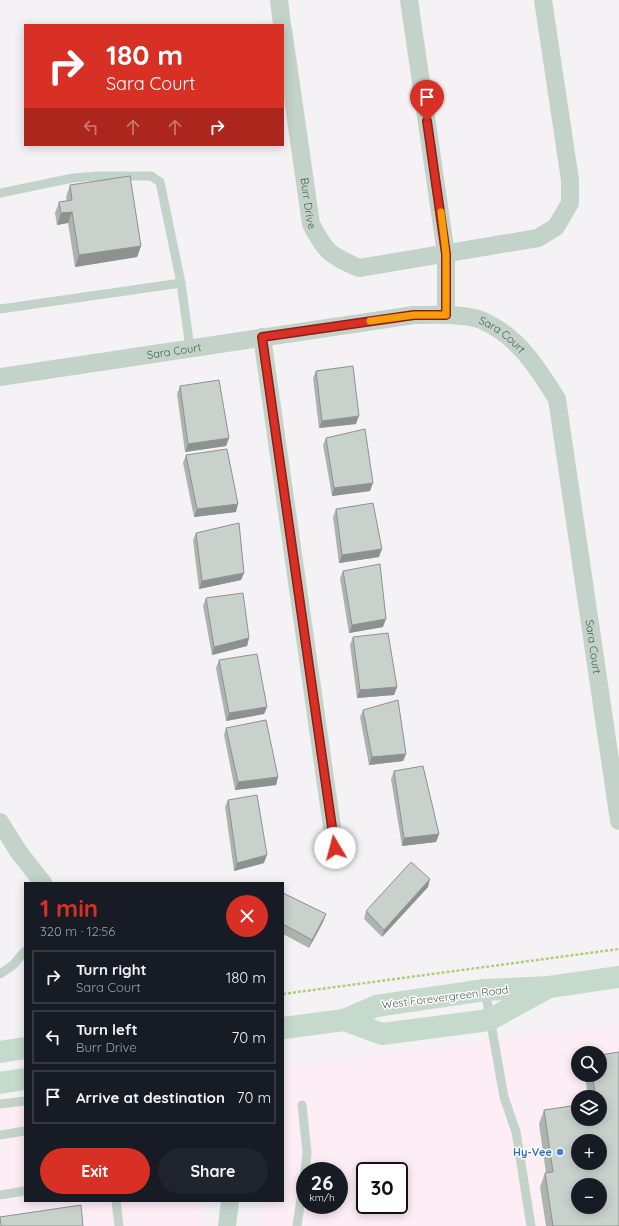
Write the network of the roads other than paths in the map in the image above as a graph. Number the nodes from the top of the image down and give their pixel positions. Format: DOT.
graph roads {
  1 [pos="279,0"];
  2 [pos="409,0"];
  3 [pos="543,0"];
  4 [pos="282,24"];
  5 [pos="284,36"];
  6 [pos="0,193"];
  7 [pos="446,254"];
  8 [pos="181,283"];
  9 [pos="0,309"];
  10 [pos="446,315"];
  11 [pos="262,337"];
  12 [pos="190,348"];
  13 [pos="0,377"];
  14 [pos="619,821"];
  15 [pos="0,822"];
  16 [pos="335,848"];
  17 [pos="42,882"];
  18 [pos="24,952"];
  19 [pos="0,974"];
  20 [pos="619,977"];
  21 [pos="549,987"];
  22 [pos="485,990"];
  23 [pos="344,1020"];
  24 [pos="489,1020"];
  25 [pos="284,1028"];
  26 [pos="24,1048"];
  27 [pos="0,1052"];
  28 [pos="24,1079"];
  29 [pos="0,1083"];
  30 [pos="24,1101"];
  31 [pos="0,1104"];
  32 [pos="302,1105"];
  33 [pos="24,1131"];
  34 [pos="0,1135"];
  35 [pos="306,1162"];
  36 [pos="24,1191"];
  37 [pos="0,1195"];
  38 [pos="116,1202"];
  39 [pos="230,1202"];
  40 [pos="298,1214"];
  41 [pos="119,1226"];
  42 [pos="226,1226"];
  43 [pos="296,1226"];
  44 [pos="531,1226"];
  1 -- 4 [label="street"];
  2 -- 7 [label="street"];
  3 -- 7 [label="street, Burr Drive"];
  5 -- 7 [label="street, Burr Drive"];
  6 -- 8 [label="lane"];
  7 -- 10 [label="street"];
  8 -- 9 [label="lane"];
  8 -- 12 [label="lane"];
  10 -- 11 [label="street, Sara Court"];
  10 -- 14 [label="street, Sara Court"];
  11 -- 12 [label="street, Sara Court"];
  11 -- 16 [label="street"];
  12 -- 13 [label="street, Sara Court"];
  15 -- 17 [label="street"];
  18 -- 19 [label="lane"];
  20 -- 21 [label="street, West Forevergreen Road"];
  21 -- 22 [label="street, West Forevergreen Road"];
  21 -- 24 [label="street, West Forevergreen Road"];
  22 -- 23 [label="street, West Forevergreen Road"];
  22 -- 24 [label="lane"];
  23 -- 24 [label="street, West Forevergreen Road"];
  23 -- 25 [label="street, West Forevergreen Road"];
  24 -- 44 [label="lane"];
  26 -- 27 [label="street"];
  28 -- 29 [label="street"];
  30 -- 31 [label="lane"];
  32 -- 35 [label="lane"];
  33 -- 34 [label="lane"];
  36 -- 37 [label="lane"];
  38 -- 41 [label="lane"];
  39 -- 42 [label="street"];
  40 -- 43 [label="lane"];
}
